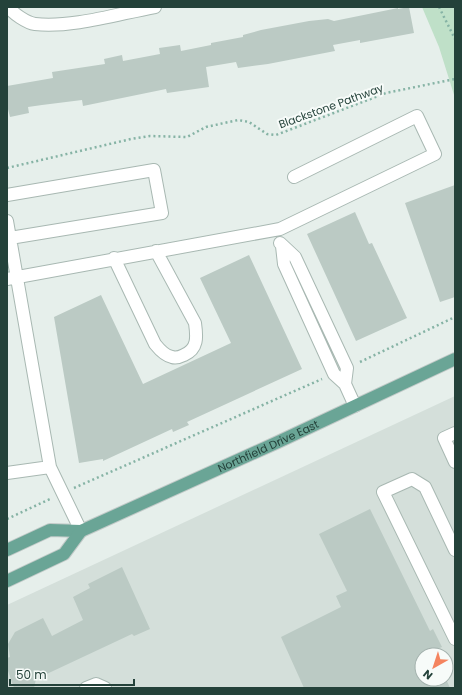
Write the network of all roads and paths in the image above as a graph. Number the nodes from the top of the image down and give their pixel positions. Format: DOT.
graph roads {
  1 [pos="9,7"];
  2 [pos="154,7"];
  3 [pos="439,7"];
  4 [pos="455,39"];
  5 [pos="455,79"];
  6 [pos="7,168"];
  7 [pos="294,177"];
  8 [pos="7,195"];
  9 [pos="7,221"];
  10 [pos="273,230"];
  11 [pos="10,238"];
  12 [pos="282,246"];
  13 [pos="156,250"];
  14 [pos="114,258"];
  15 [pos="12,277"];
  16 [pos="455,317"];
  17 [pos="455,359"];
  18 [pos="347,368"];
  19 [pos="334,374"];
  20 [pos="345,384"];
  21 [pos="355,406"];
  22 [pos="455,433"];
  23 [pos="455,462"];
  24 [pos="50,467"];
  25 [pos="7,473"];
  26 [pos="64,493"];
  27 [pos="7,519"];
  28 [pos="81,531"];
  29 [pos="7,542"];
  30 [pos="21,543"];
  31 [pos="7,550"];
  32 [pos="455,550"];
  33 [pos="7,581"];
  34 [pos="455,639"];
  35 [pos="86,688"];
  36 [pos="105,688"];
  1 -- 2 [label="street"];
  3 -- 4 [label="path"];
  5 -- 6 [label="path, Blackstone Pathway"];
  7 -- 10 [label="street"];
  8 -- 11 [label="street"];
  9 -- 11 [label="street"];
  10 -- 12 [label="street"];
  10 -- 13 [label="street"];
  11 -- 15 [label="street"];
  12 -- 18 [label="street"];
  12 -- 19 [label="street"];
  13 -- 14 [label="street"];
  13 -- 14 [label="street"];
  14 -- 15 [label="street"];
  15 -- 24 [label="street"];
  16 -- 18 [label="path"];
  17 -- 21 [label="main road, Northfield Drive East"];
  18 -- 20 [label="street"];
  19 -- 20 [label="street"];
  19 -- 26 [label="path"];
  20 -- 21 [label="street"];
  21 -- 28 [label="main road, Northfield Drive East"];
  22 -- 23 [label="street"];
  24 -- 25 [label="street"];
  24 -- 26 [label="street"];
  26 -- 27 [label="path"];
  26 -- 28 [label="street"];
  28 -- 30 [label="main road, Northfield Drive East"];
  28 -- 33 [label="main road, Northfield Drive East"];
  29 -- 30 [label="main road"];
  30 -- 31 [label="main road, Northfield Drive East"];
  32 -- 34 [label="street"];
  35 -- 36 [label="street"];
}
